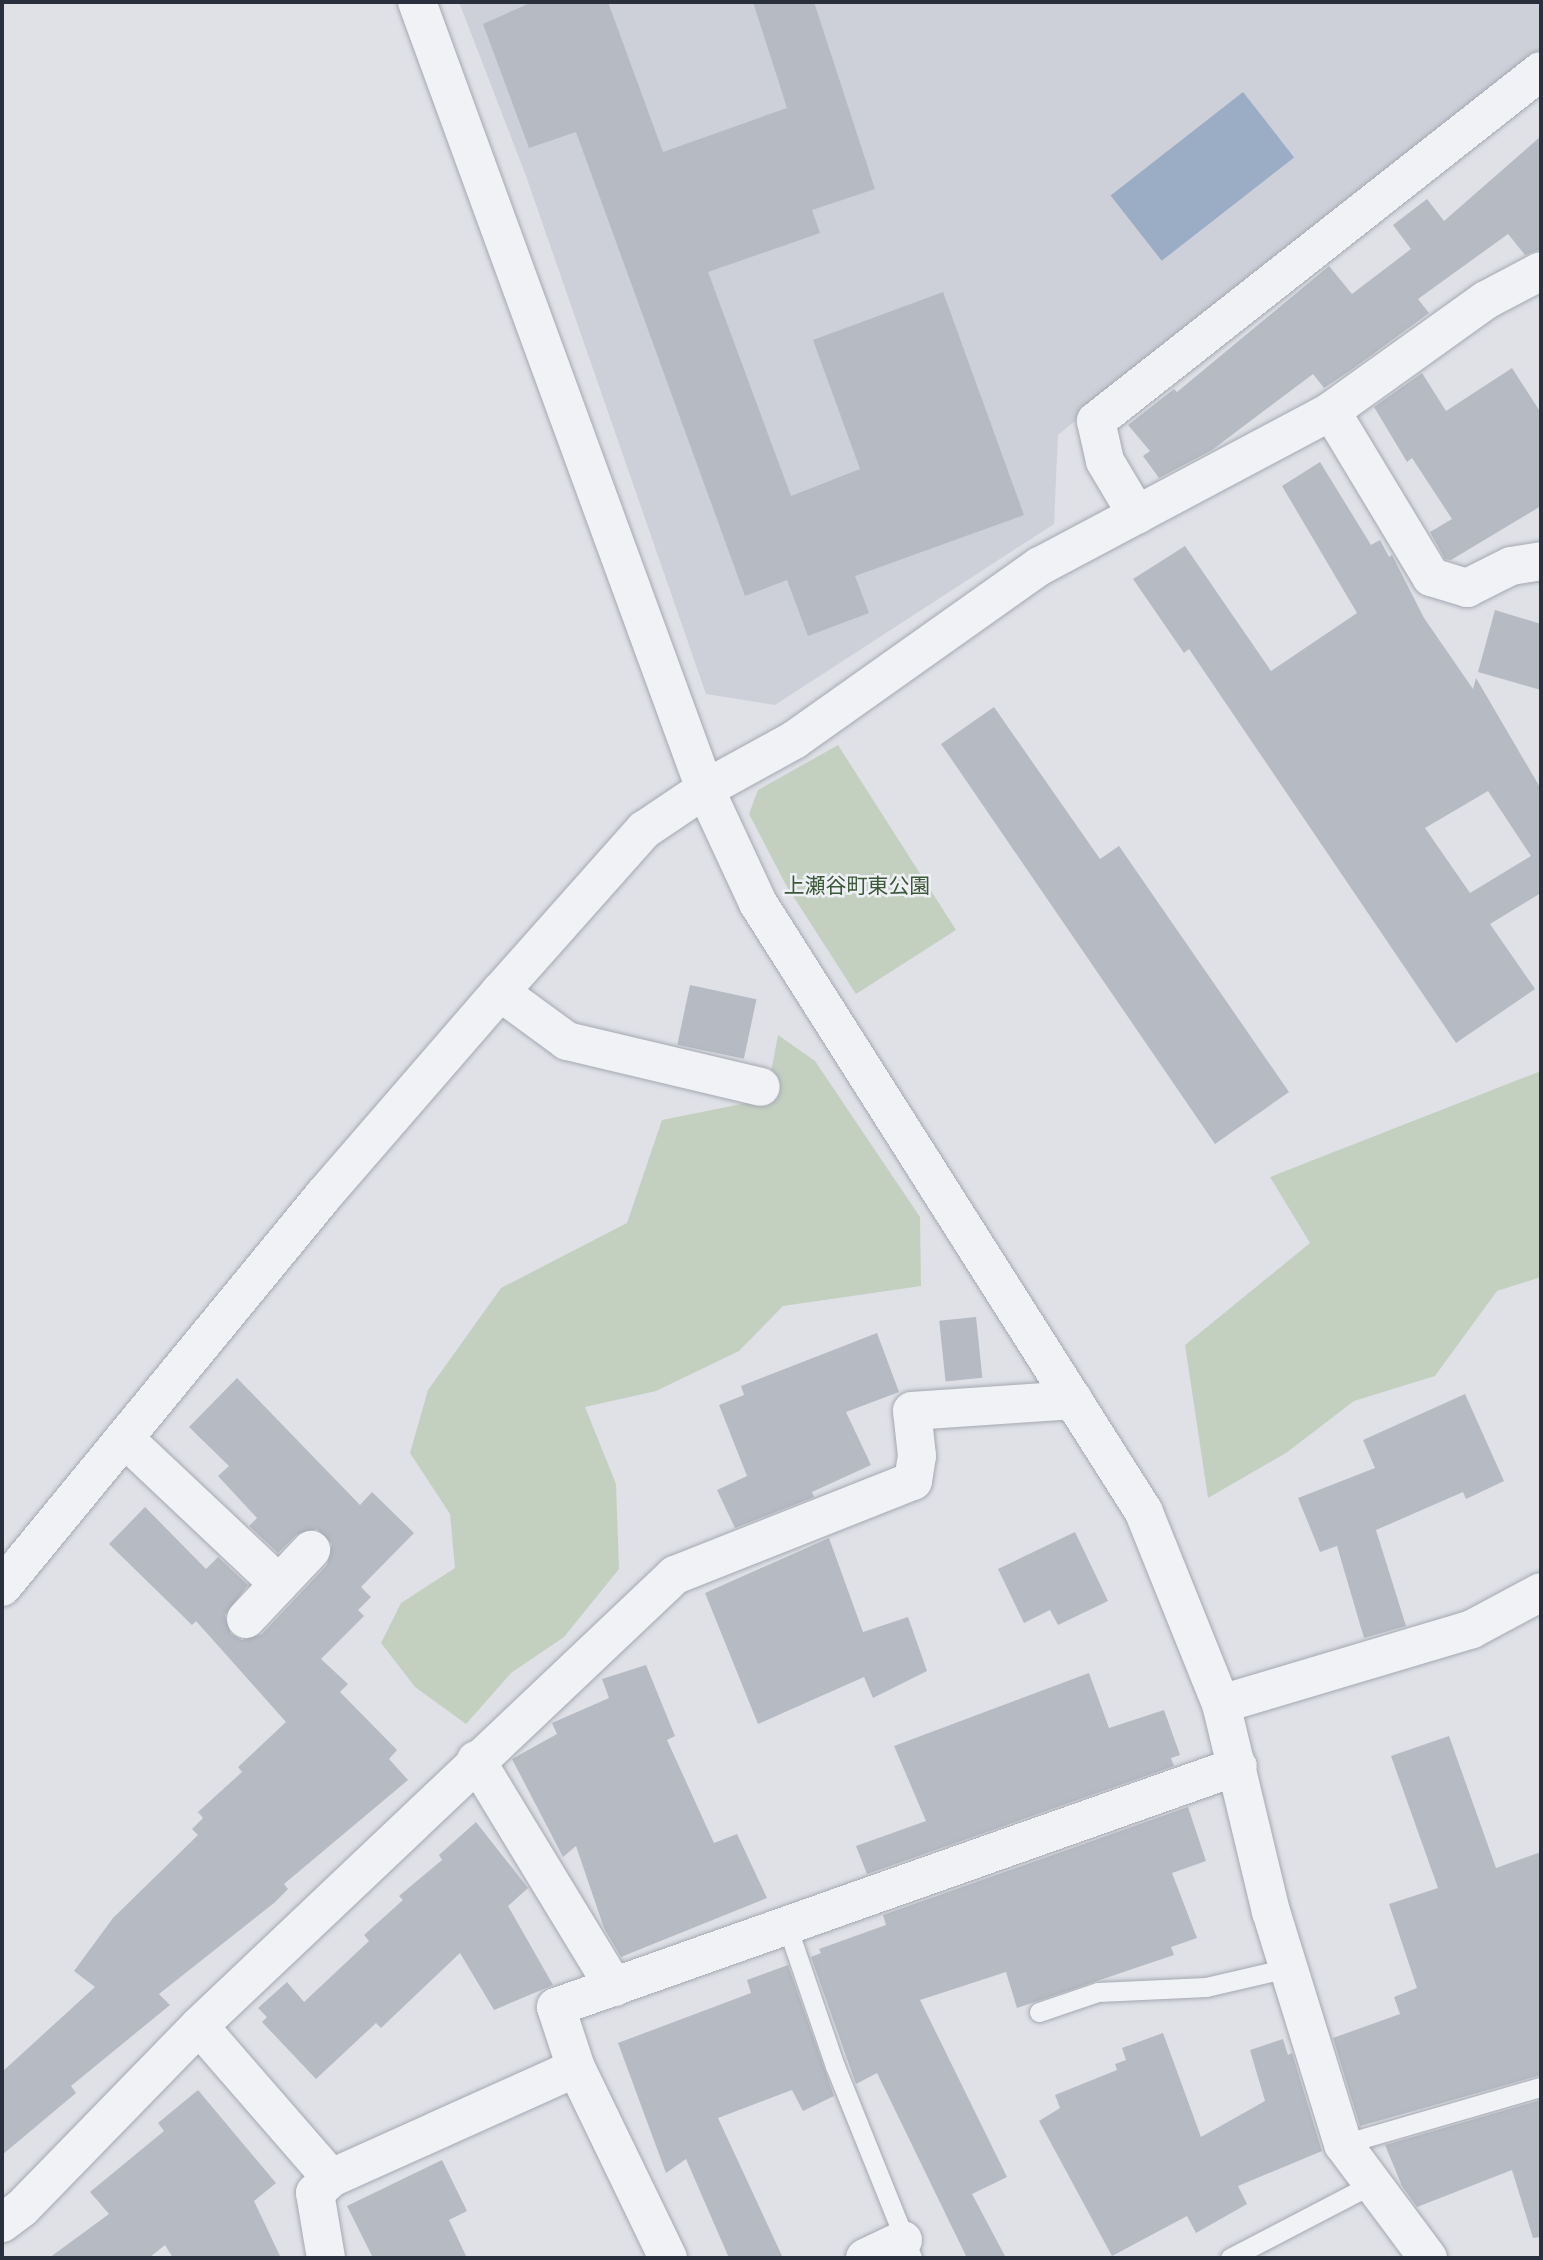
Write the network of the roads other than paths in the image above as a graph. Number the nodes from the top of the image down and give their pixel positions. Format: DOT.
graph roads {
  1 [pos="417,2"];
  2 [pos="1541,71"];
  3 [pos="1541,271"];
  4 [pos="1331,411"];
  5 [pos="1137,515"];
  6 [pos="1541,561"];
  7 [pos="705,789"];
  8 [pos="500,992"];
  9 [pos="761,1087"];
  10 [pos="1074,1400"];
  11 [pos="124,1438"];
  12 [pos="311,1550"];
  13 [pos="279,1584"];
  14 [pos="2,1587"];
  15 [pos="1541,1592"];
  16 [pos="246,1619"];
  17 [pos="1221,1704"];
  18 [pos="476,1760"];
  19 [pos="1237,1766"];
  20 [pos="787,1926"];
  21 [pos="1288,1968"];
  22 [pos="614,1987"];
  23 [pos="1039,2012"];
  24 [pos="199,2026"];
  25 [pos="576,2068"];
  26 [pos="1541,2087"];
  27 [pos="1343,2144"];
  28 [pos="331,2178"];
  29 [pos="1370,2185"];
  30 [pos="2,2223"];
  31 [pos="907,2249"];
  32 [pos="326,2258"];
  33 [pos="668,2258"];
  34 [pos="865,2258"];
  35 [pos="1230,2258"];
  36 [pos="1428,2258"];
  1 -- 7 [label="street"];
  2 -- 5 [label="street"];
  3 -- 4 [label="street"];
  4 -- 5 [label="street"];
  4 -- 6 [label="street"];
  5 -- 7 [label="street"];
  7 -- 8 [label="street"];
  7 -- 10 [label="street"];
  8 -- 9 [label="street"];
  8 -- 11 [label="street"];
  10 -- 17 [label="street"];
  10 -- 18 [label="street"];
  11 -- 13 [label="street"];
  11 -- 14 [label="street"];
  12 -- 13 [label="street"];
  13 -- 16 [label="street"];
  15 -- 17 [label="street"];
  17 -- 19 [label="street"];
  18 -- 22 [label="street"];
  18 -- 24 [label="street"];
  19 -- 20 [label="street"];
  19 -- 21 [label="street"];
  20 -- 22 [label="street"];
  20 -- 31 [label="lane"];
  21 -- 23 [label="lane"];
  21 -- 27 [label="street"];
  22 -- 25 [label="street"];
  24 -- 28 [label="street"];
  24 -- 30 [label="street"];
  25 -- 28 [label="street"];
  25 -- 33 [label="street"];
  26 -- 27 [label="lane"];
  27 -- 29 [label="street"];
  28 -- 32 [label="street"];
  29 -- 35 [label="lane"];
  29 -- 36 [label="street"];
  31 -- 34 [label="street"];
}
